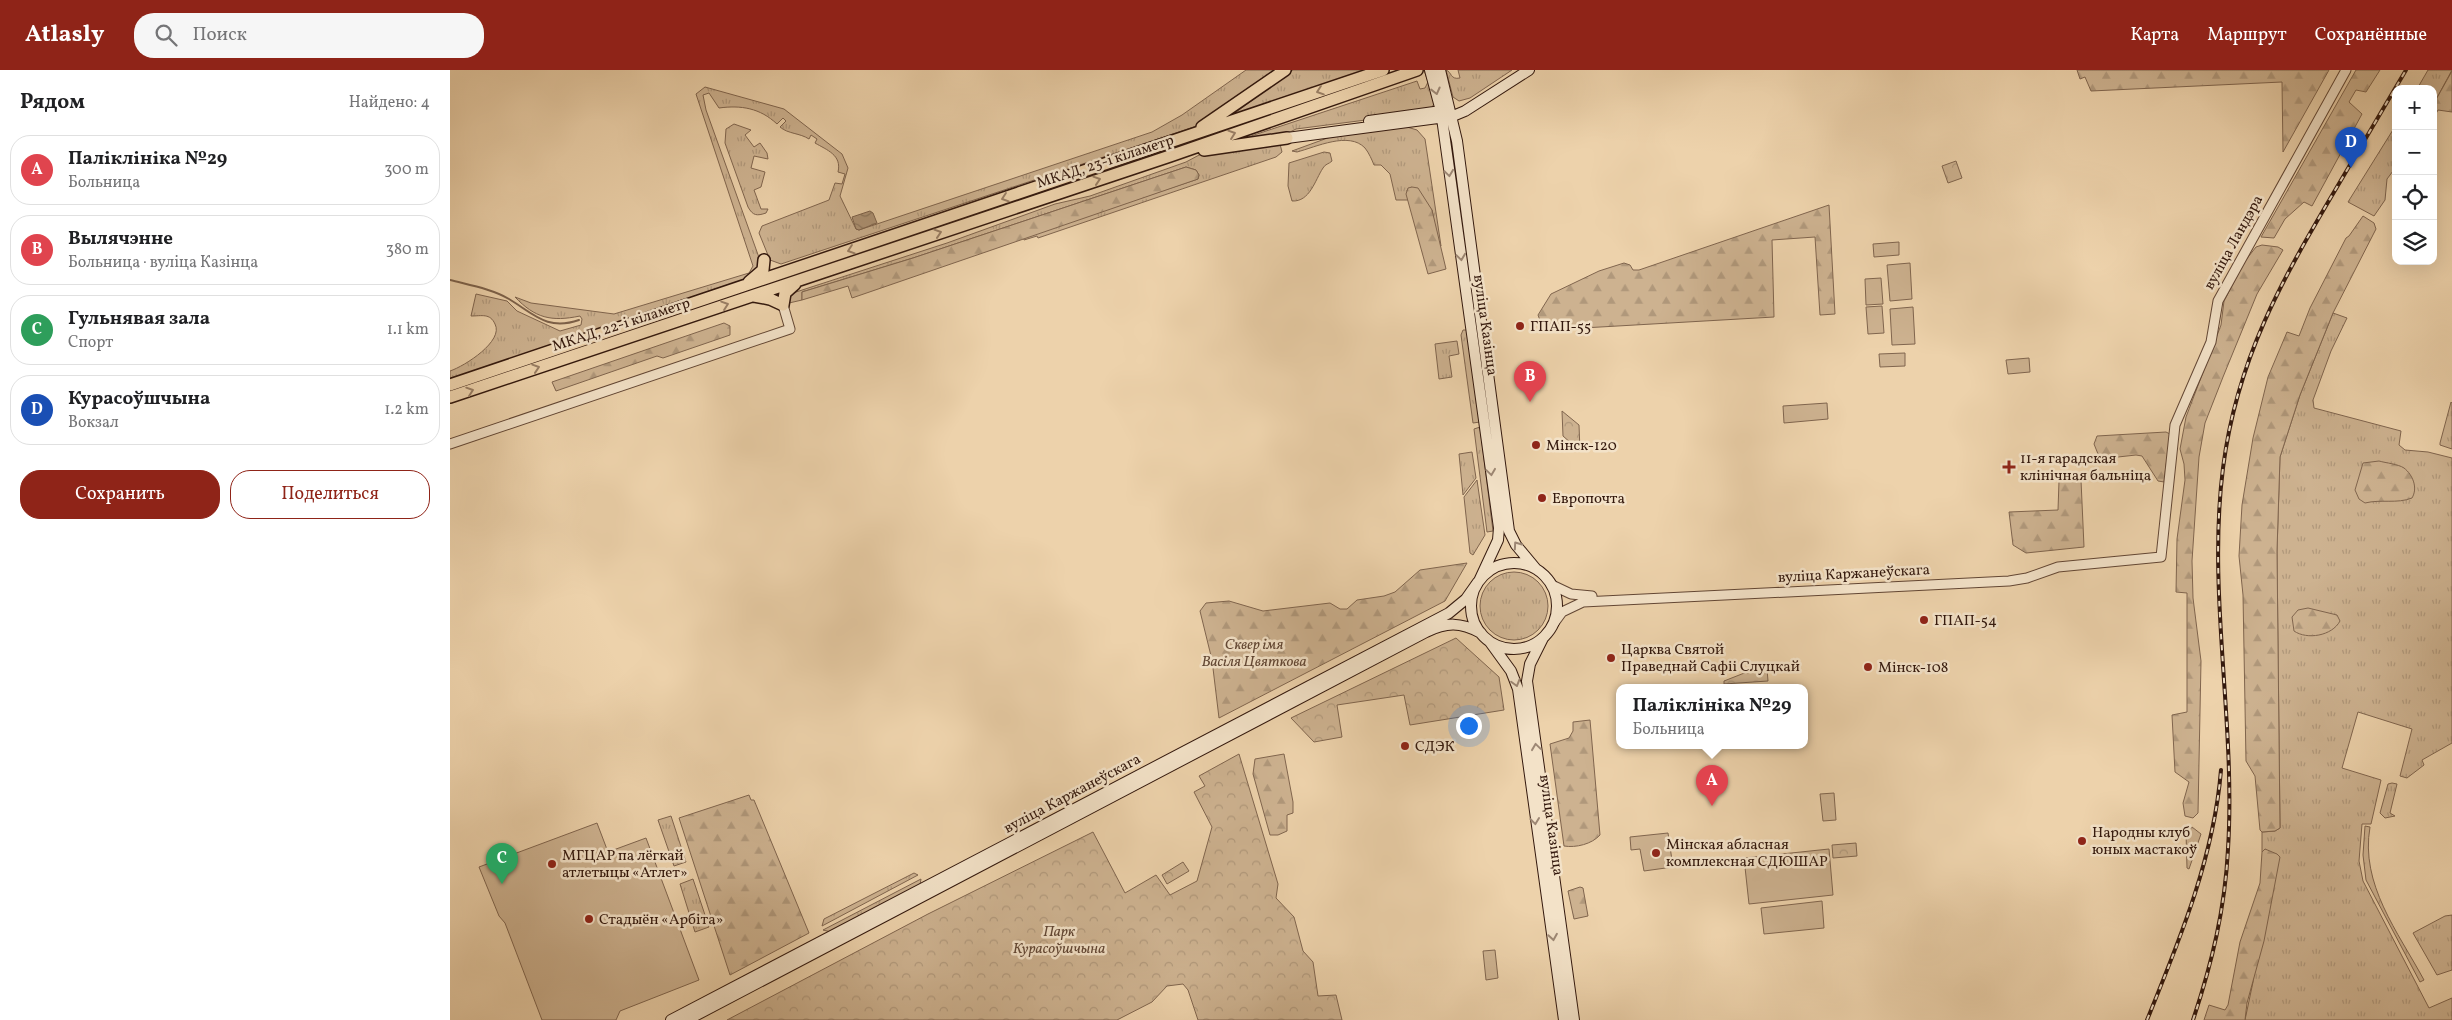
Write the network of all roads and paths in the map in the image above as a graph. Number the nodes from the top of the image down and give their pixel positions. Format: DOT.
graph roads {
  1 [pos="1285,70"];
  2 [pos="1383,70"];
  3 [pos="1417,70"];
  4 [pos="1430,70"];
  5 [pos="1440,70"];
  6 [pos="1521,70"];
  7 [pos="1528,70"];
  8 [pos="2346,70"];
  9 [pos="1447,114"];
  10 [pos="1418,122"];
  11 [pos="1444,137"];
  12 [pos="1287,138"];
  13 [pos="1178,140"];
  14 [pos="1170,156"];
  15 [pos="798,275"];
  16 [pos="742,287"];
  17 [pos="752,296"];
  18 [pos="782,305"];
  19 [pos="450,385"];
  20 [pos="450,397"];
  21 [pos="450,444"];
  22 [pos="2161,554"];
  23 [pos="1536,569"];
  24 [pos="1479,582"];
  25 [pos="1552,585"];
  26 [pos="1554,623"];
  27 [pos="1481,633"];
  28 [pos="1543,638"];
  29 [pos="1490,642"];
  30 [pos="670,1020"];
  31 [pos="687,1020"];
  32 [pos="1564,1020"];
  33 [pos="1574,1020"];
  1 -- 13 [label="highway"];
  2 -- 13 [label="highway, МКАД, 23-і кіламетр, one-way"];
  14 -- 3 [label="highway, МКАД, 23-і кіламетр, one-way"];
  4 -- 9 [label="main road, вуліца Казінца, one-way"];
  5 -- 9 [label="main road, вуліца Казінца"];
  6 -- 9 [label="main road"];
  7 -- 9 [label="main road"];
  8 -- 22 [label="street, вуліца Ландэра"];
  9 -- 10 [label="main road"];
  9 -- 11 [label="main road, вуліца Казінца"];
  9 -- 12 [label="main road"];
  23 -- 9 [label="main road, вуліца Казінца, one-way"];
  10 -- 11 [label="main road"];
  10 -- 12 [label="main road"];
  11 -- 24 [label="main road, вуліца Казінца, one-way"];
  12 -- 14 [label="highway"];
  13 -- 15 [label="highway, МКАД, 23-і кіламетр, one-way"];
  15 -- 14 [label="highway, МКАД, 23-і кіламетр, one-way"];
  15 -- 16 [label="highway, МКАД, 22-і кіламетр"];
  15 -- 16 [label="highway"];
  15 -- 17 [label="highway, МКАД, 22-і кіламетр"];
  15 -- 18 [label="highway"];
  16 -- 19 [label="highway, МКАД, 22-і кіламетр"];
  17 -- 18 [label="highway"];
  20 -- 17 [label="highway, МКАД, 22-і кіламетр, one-way"];
  18 -- 21 [label="street"];
  22 -- 25 [label="street, вуліца Каржанеўскага"];
  22 -- 26 [label="street, вуліца Каржанеўскага"];
  23 -- 24 [label="main road"];
  23 -- 25 [label="main road"];
  24 -- 27 [label="main road"];
  24 -- 30 [label="main road, вуліца Каржанеўскага"];
  25 -- 26 [label="main road"];
  26 -- 28 [label="main road"];
  27 -- 29 [label="main road"];
  27 -- 31 [label="main road, вуліца Каржанеўскага"];
  28 -- 29 [label="main road"];
  33 -- 28 [label="main road, вуліца Казінца, one-way"];
  29 -- 32 [label="main road, вуліца Казінца, one-way"];
}
